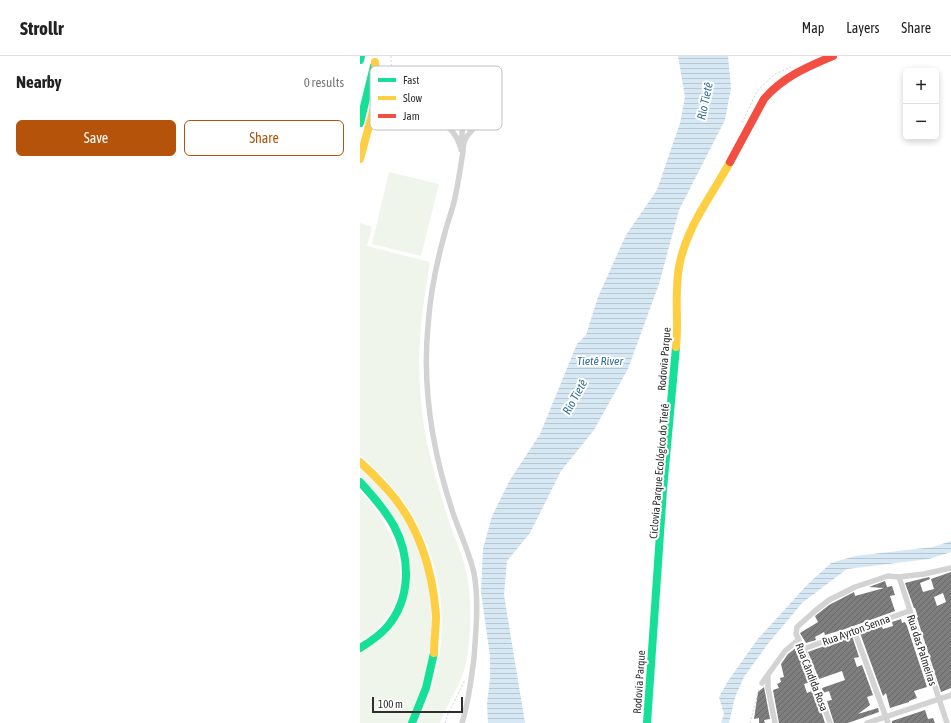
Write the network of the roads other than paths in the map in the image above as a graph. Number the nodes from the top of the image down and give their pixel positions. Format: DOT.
graph roads {
  1 [pos="361,56"];
  2 [pos="833,56"];
  3 [pos="360,60"];
  4 [pos="370,80"];
  5 [pos="370,122"];
  6 [pos="360,123"];
  7 [pos="451,130"];
  8 [pos="463,130"];
  9 [pos="471,130"];
  10 [pos="461,150"];
  11 [pos="360,159"];
  12 [pos="462,160"];
  13 [pos="360,462"];
  14 [pos="360,482"];
  15 [pos="951,568"];
  16 [pos="899,577"];
  17 [pos="909,611"];
  18 [pos="854,630"];
  19 [pos="798,640"];
  20 [pos="360,648"];
  21 [pos="803,649"];
  22 [pos="768,676"];
  23 [pos="762,683"];
  24 [pos="951,695"];
  25 [pos="938,699"];
  26 [pos="886,716"];
  27 [pos="412,723"];
  28 [pos="462,723"];
  29 [pos="647,723"];
  30 [pos="775,723"];
  31 [pos="830,723"];
  32 [pos="867,723"];
  33 [pos="888,723"];
  34 [pos="947,723"];
  1 -- 3 [label="main road"];
  2 -- 29 [label="main road, Rodovia Parque"];
  4 -- 6 [label="main road"];
  5 -- 11 [label="main road"];
  7 -- 10 [label="street"];
  8 -- 10 [label="street"];
  9 -- 12 [label="street"];
  10 -- 12 [label="street"];
  12 -- 28 [label="street"];
  13 -- 27 [label="main road"];
  14 -- 20 [label="main road"];
  15 -- 16 [label="street"];
  16 -- 17 [label="street, Rua das Palmeiras"];
  16 -- 19 [label="street, Rua Cândida Rosa"];
  17 -- 18 [label="street, Rua Ayrton Senna"];
  17 -- 25 [label="street, Rua das Palmeiras"];
  18 -- 21 [label="street, Rua Ayrton Senna"];
  18 -- 26 [label="street"];
  19 -- 21 [label="street, Rua Cândida Rosa"];
  19 -- 22 [label="street"];
  21 -- 31 [label="street, Rua Cândida Rosa"];
  22 -- 23 [label="street"];
  22 -- 30 [label="street"];
  24 -- 25 [label="street"];
  25 -- 26 [label="street"];
  25 -- 34 [label="street, Rua das Palmeiras"];
  26 -- 32 [label="street"];
  26 -- 33 [label="street"];
}
